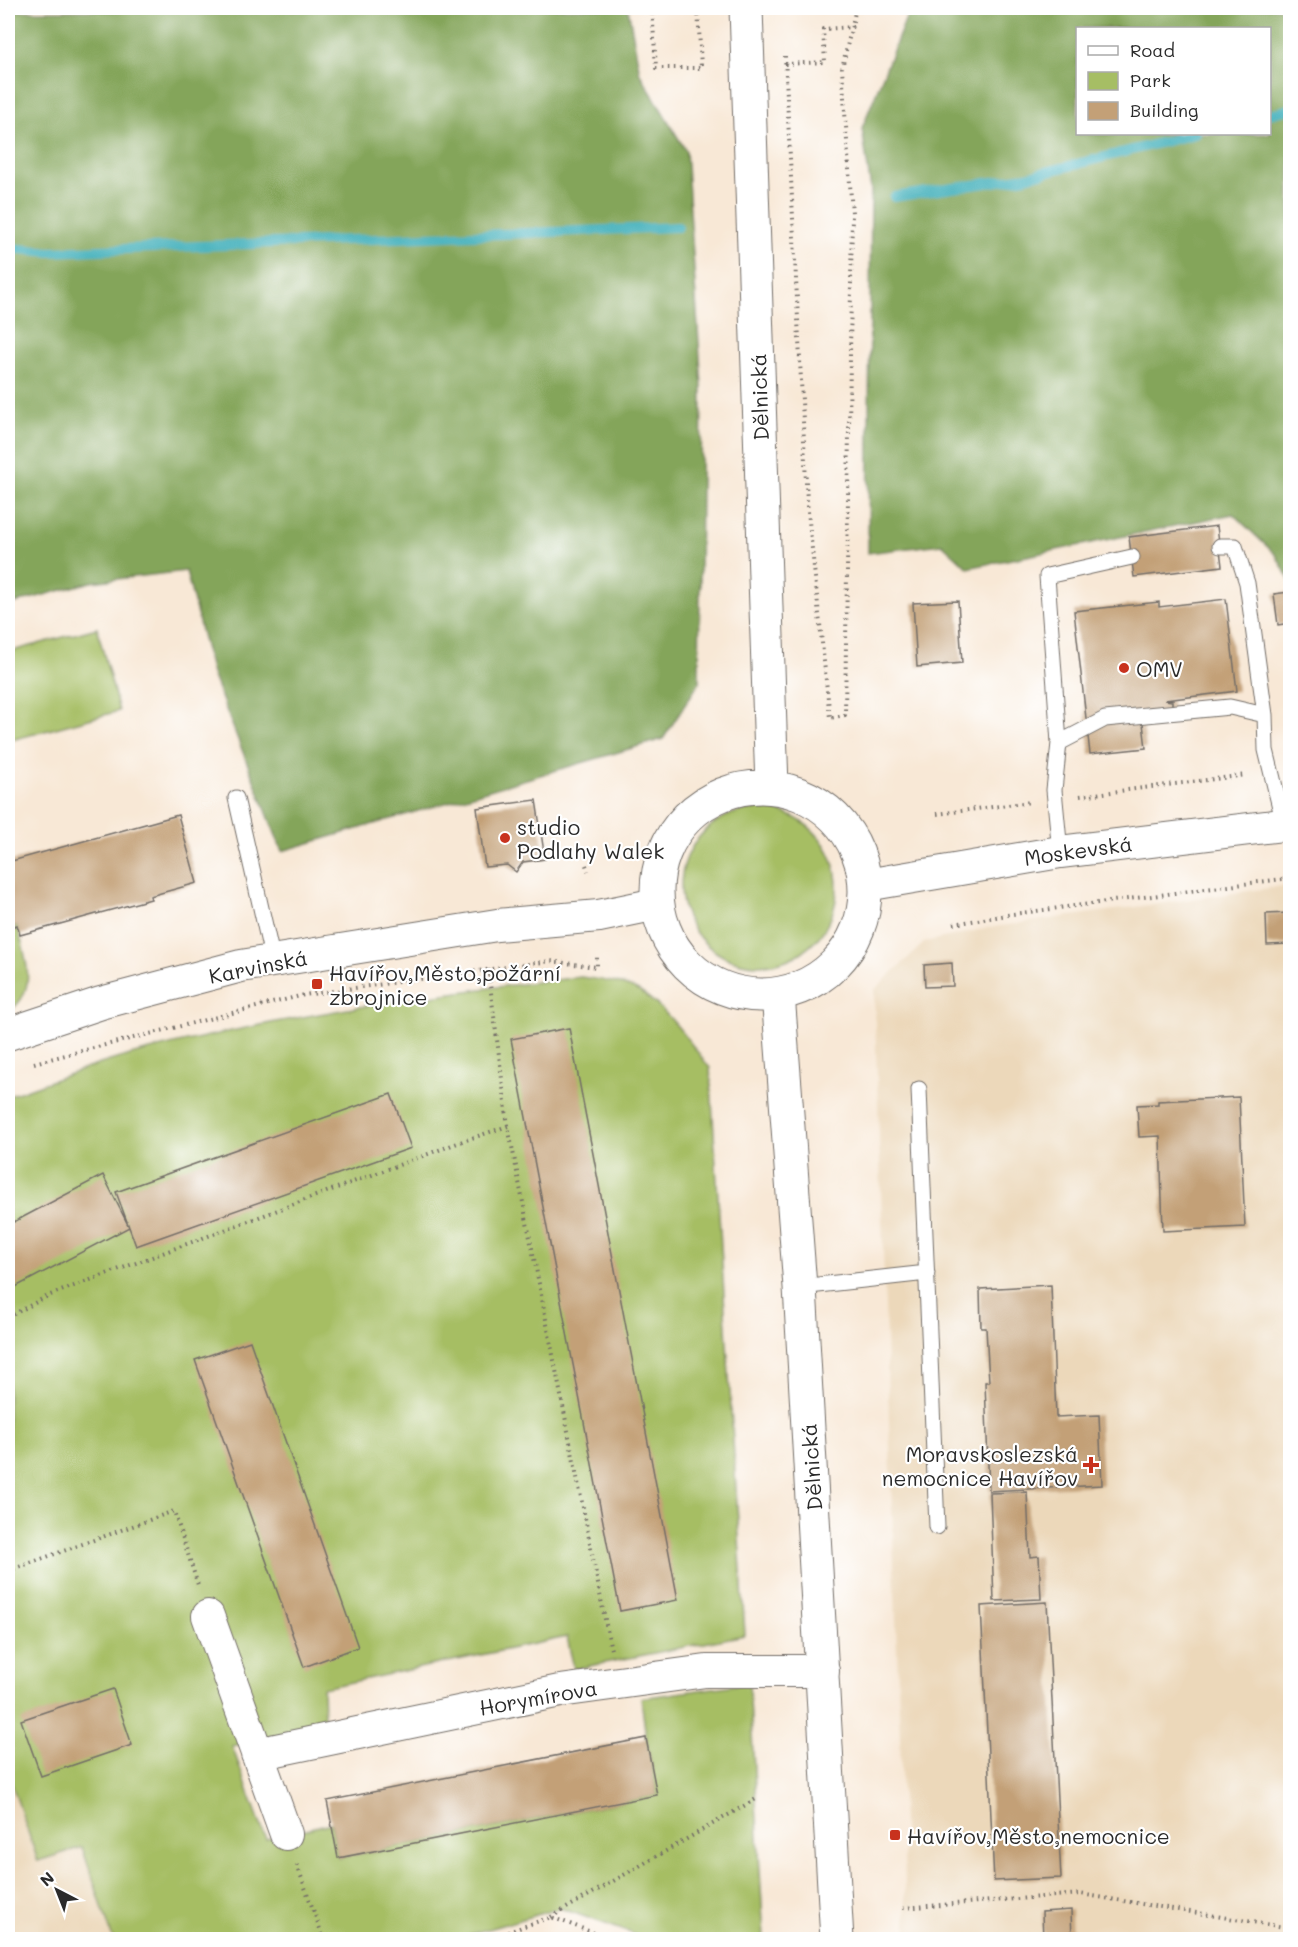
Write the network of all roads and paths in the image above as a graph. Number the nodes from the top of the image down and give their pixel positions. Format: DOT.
graph roads {
  1 [pos="652,8"];
  2 [pos="698,8"];
  3 [pos="746,8"];
  4 [pos="856,8"];
  5 [pos="853,27"];
  6 [pos="784,50"];
  7 [pos="785,64"];
  8 [pos="1220,546"];
  9 [pos="1132,557"];
  10 [pos="1265,715"];
  11 [pos="1059,743"];
  12 [pos="1271,772"];
  13 [pos="772,787"];
  14 [pos="236,798"];
  15 [pos="1055,799"];
  16 [pos="937,814"];
  17 [pos="1287,824"];
  18 [pos="1060,852"];
  19 [pos="586,865"];
  20 [pos="588,871"];
  21 [pos="1290,879"];
  22 [pos="866,885"];
  23 [pos="657,904"];
  24 [pos="954,924"];
  25 [pos="597,956"];
  26 [pos="273,961"];
  27 [pos="488,969"];
  28 [pos="778,994"];
  29 [pos="8,1035"];
  30 [pos="30,1064"];
  31 [pos="919,1089"];
  32 [pos="508,1126"];
  33 [pos="927,1273"];
  34 [pos="800,1287"];
  35 [pos="8,1317"];
  36 [pos="937,1527"];
  37 [pos="8,1571"];
  38 [pos="208,1616"];
  39 [pos="823,1671"];
  40 [pos="618,1683"];
  41 [pos="257,1754"];
  42 [pos="756,1798"];
  43 [pos="286,1834"];
  44 [pos="903,1908"];
  45 [pos="551,1917"];
  46 [pos="1290,1928"];
  47 [pos="324,1940"];
  48 [pos="485,1940"];
  49 [pos="613,1940"];
  50 [pos="837,1940"];
  1 -- 2 [label="path"];
  3 -- 13 [label="street, Dělnická"];
  4 -- 5 [label="path"];
  5 -- 7 [label="path"];
  5 -- 7 [label="path"];
  6 -- 7 [label="path"];
  8 -- 10 [label="lane"];
  9 -- 11 [label="lane"];
  10 -- 11 [label="lane"];
  10 -- 12 [label="lane"];
  11 -- 15 [label="lane"];
  12 -- 15 [label="path"];
  12 -- 17 [label="lane"];
  13 -- 22 [label="street"];
  13 -- 23 [label="street"];
  14 -- 26 [label="lane"];
  15 -- 16 [label="path"];
  15 -- 18 [label="lane"];
  17 -- 18 [label="street, Moskevská"];
  18 -- 22 [label="street, Moskevská"];
  19 -- 20 [label="path"];
  21 -- 24 [label="path"];
  22 -- 28 [label="street"];
  23 -- 26 [label="street, Karvinská"];
  23 -- 28 [label="street"];
  25 -- 27 [label="path"];
  26 -- 29 [label="street, Karvinská"];
  27 -- 30 [label="path"];
  27 -- 32 [label="path"];
  28 -- 34 [label="street, Dělnická"];
  31 -- 33 [label="lane"];
  32 -- 35 [label="path"];
  32 -- 40 [label="path"];
  33 -- 34 [label="lane"];
  33 -- 36 [label="lane"];
  34 -- 39 [label="street, Dělnická"];
  37 -- 38 [label="path"];
  38 -- 41 [label="street"];
  39 -- 40 [label="street, Horymírova"];
  39 -- 50 [label="street, Dělnická"];
  40 -- 41 [label="street, Horymírova"];
  41 -- 43 [label="street"];
  42 -- 45 [label="path"];
  43 -- 47 [label="path"];
  44 -- 46 [label="path"];
  45 -- 48 [label="path"];
  45 -- 49 [label="path"];
}
